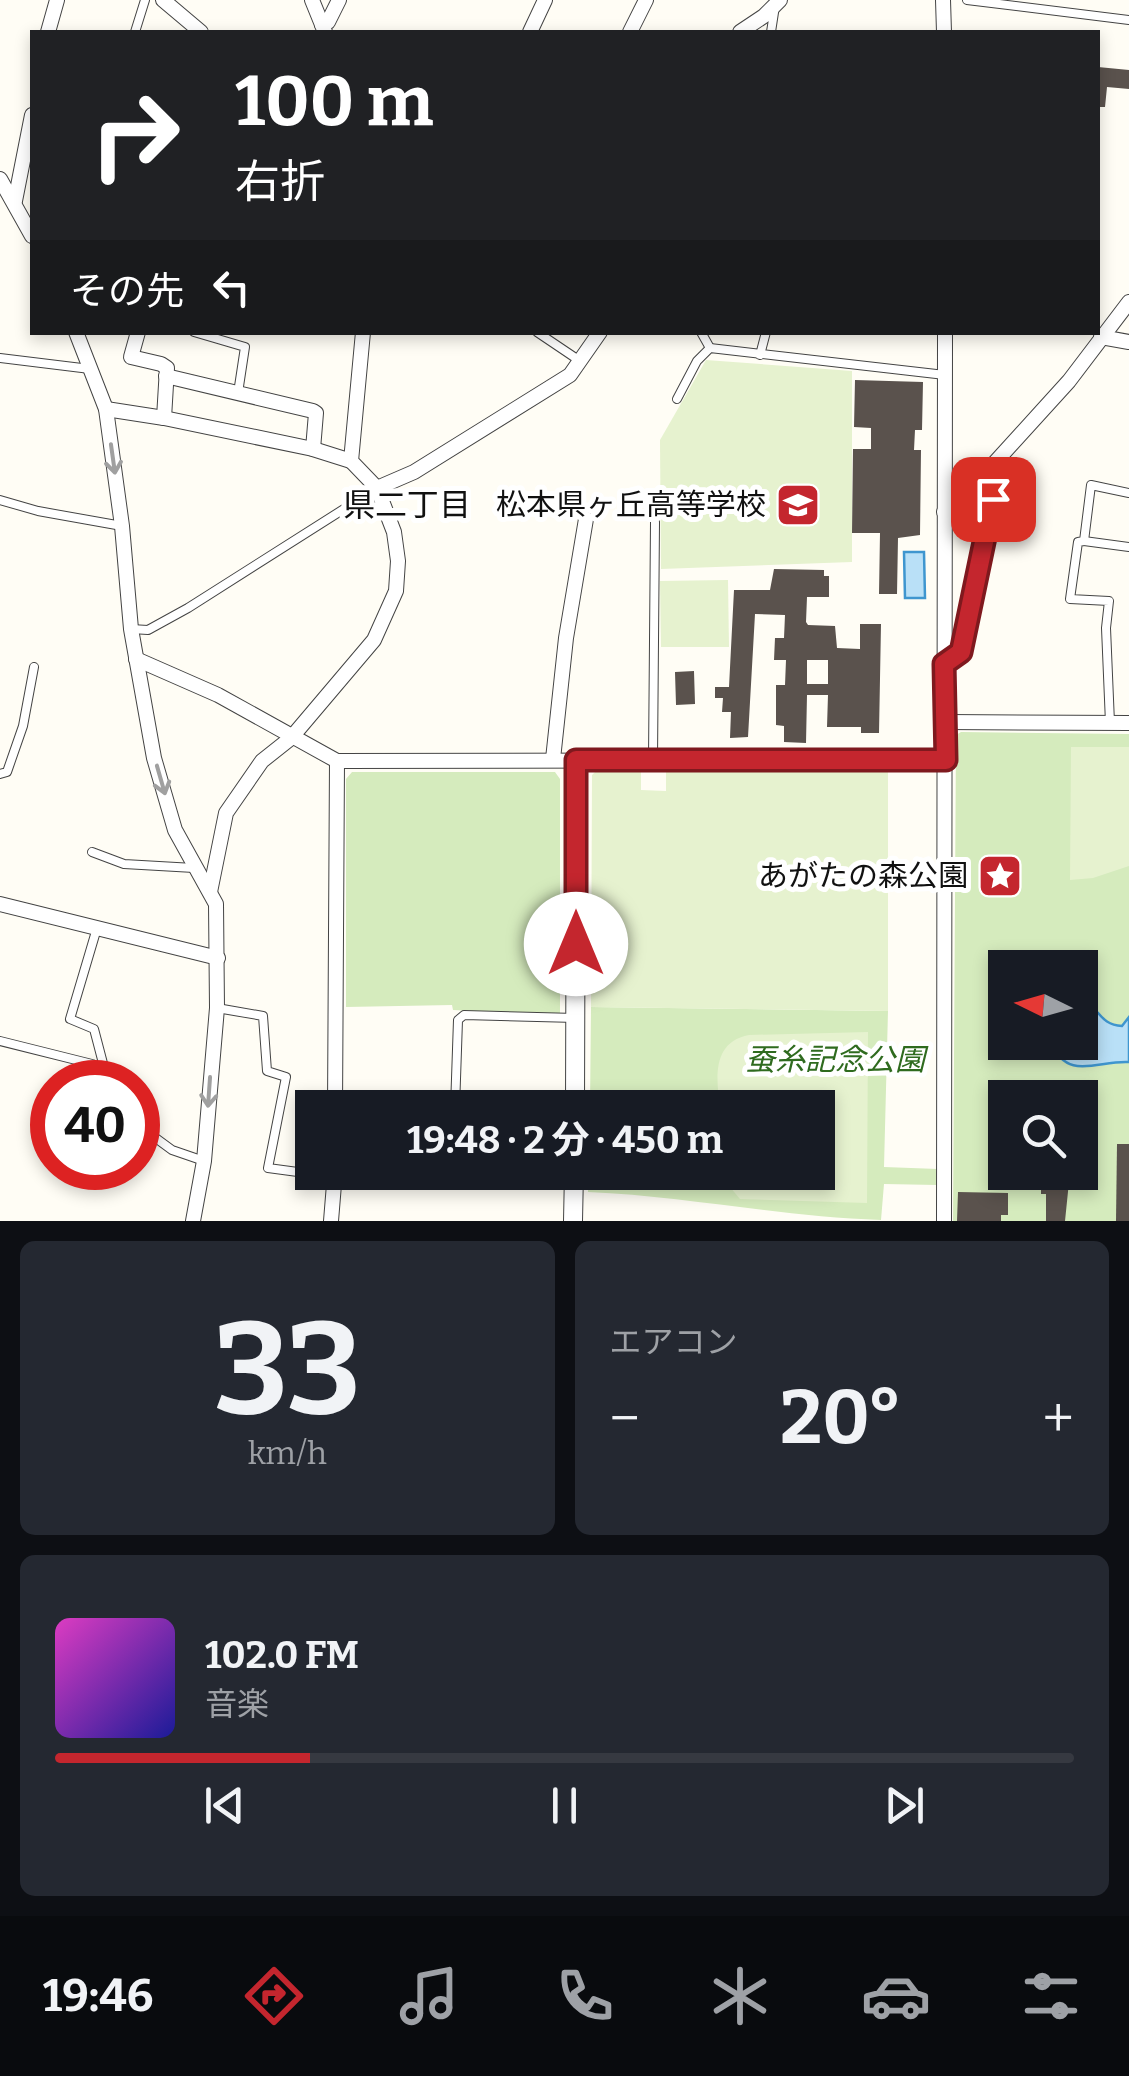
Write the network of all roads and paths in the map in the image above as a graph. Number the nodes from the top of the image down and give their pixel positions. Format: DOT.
graph roads {
  1 [pos="57,0"];
  2 [pos="145,0"];
  3 [pos="162,0"];
  4 [pos="312,0"];
  5 [pos="339,0"];
  6 [pos="545,0"];
  7 [pos="646,0"];
  8 [pos="943,0"];
  9 [pos="968,0"];
  10 [pos="777,3"];
  11 [pos="1129,20"];
  12 [pos="324,29"];
  13 [pos="49,30"];
  14 [pos="136,30"];
  15 [pos="199,30"];
  16 [pos="531,30"];
  17 [pos="631,30"];
  18 [pos="743,30"];
  19 [pos="771,30"];
  20 [pos="944,30"];
  21 [pos="30,125"];
  22 [pos="0,179"];
  23 [pos="14,202"];
  24 [pos="30,232"];
  25 [pos="1129,302"];
  26 [pos="77,335"];
  27 [pos="137,335"];
  28 [pos="205,335"];
  29 [pos="363,335"];
  30 [pos="541,335"];
  31 [pos="598,335"];
  32 [pos="702,335"];
  33 [pos="765,335"];
  34 [pos="945,335"];
  35 [pos="1100,337"];
  36 [pos="1129,342"];
  37 [pos="710,348"];
  38 [pos="760,355"];
  39 [pos="0,358"];
  40 [pos="580,361"];
  41 [pos="91,370"];
  42 [pos="944,375"];
  43 [pos="166,376"];
  44 [pos="238,393"];
  45 [pos="677,398"];
  46 [pos="106,409"];
  47 [pos="164,418"];
  48 [pos="313,449"];
  49 [pos="350,460"];
  50 [pos="980,479"];
  51 [pos="378,488"];
  52 [pos="1129,493"];
  53 [pos="0,500"];
  54 [pos="944,512"];
  55 [pos="586,519"];
  56 [pos="656,522"];
  57 [pos="122,526"];
  58 [pos="1084,541"];
  59 [pos="1129,547"];
  60 [pos="131,629"];
  61 [pos="136,659"];
  62 [pos="944,664"];
  63 [pos="34,667"];
  64 [pos="947,722"];
  65 [pos="1110,723"];
  66 [pos="1129,724"];
  67 [pos="291,738"];
  68 [pos="553,759"];
  69 [pos="653,759"];
  70 [pos="576,760"];
  71 [pos="946,760"];
  72 [pos="336,761"];
  73 [pos="0,774"];
  74 [pos="92,852"];
  75 [pos="194,868"];
  76 [pos="210,892"];
  77 [pos="0,904"];
  78 [pos="97,928"];
  79 [pos="218,958"];
  80 [pos="217,1008"];
  81 [pos="576,1018"];
  82 [pos="0,1041"];
  83 [pos="66,1060"];
  84 [pos="102,1060"];
  85 [pos="336,1090"];
  86 [pos="456,1090"];
  87 [pos="574,1090"];
  88 [pos="160,1141"];
  89 [pos="204,1160"];
  90 [pos="295,1171"];
  91 [pos="334,1190"];
  92 [pos="574,1190"];
  93 [pos="193,1221"];
  94 [pos="332,1221"];
  95 [pos="573,1221"];
  96 [pos="944,1221"];
  1 -- 13 [label="street"];
  2 -- 14 [label="lane"];
  3 -- 15 [label="street"];
  4 -- 12 [label="street"];
  5 -- 12 [label="street"];
  6 -- 16 [label="street"];
  7 -- 17 [label="street"];
  8 -- 20 [label="street"];
  9 -- 11 [label="lane"];
  10 -- 18 [label="street"];
  10 -- 19 [label="lane"];
  21 -- 23 [label="street"];
  22 -- 23 [label="street"];
  23 -- 24 [label="street"];
  25 -- 35 [label="street"];
  26 -- 41 [label="street"];
  27 -- 43 [label="street"];
  28 -- 44 [label="lane"];
  29 -- 49 [label="street"];
  30 -- 40 [label="lane"];
  31 -- 40 [label="street"];
  32 -- 37 [label="lane"];
  33 -- 38 [label="lane"];
  34 -- 42 [label="street"];
  35 -- 36 [label="street"];
  35 -- 50 [label="street"];
  37 -- 38 [label="lane"];
  37 -- 45 [label="lane"];
  38 -- 42 [label="lane"];
  39 -- 41 [label="lane"];
  40 -- 51 [label="street"];
  41 -- 46 [label="street"];
  42 -- 54 [label="street"];
  43 -- 44 [label="street"];
  43 -- 47 [label="street"];
  44 -- 48 [label="street"];
  46 -- 47 [label="street"];
  46 -- 57 [label="street, one-way"];
  47 -- 48 [label="street"];
  48 -- 49 [label="street"];
  49 -- 51 [label="street"];
  50 -- 54 [label="street"];
  50 -- 62 [label="lane"];
  51 -- 60 [label="lane"];
  51 -- 67 [label="street"];
  52 -- 58 [label="lane"];
  53 -- 57 [label="lane"];
  54 -- 62 [label="street"];
  55 -- 68 [label="street"];
  56 -- 69 [label="lane"];
  57 -- 60 [label="street"];
  58 -- 59 [label="lane"];
  58 -- 65 [label="lane"];
  60 -- 61 [label="street"];
  61 -- 67 [label="street"];
  61 -- 75 [label="street, one-way"];
  62 -- 64 [label="street"];
  63 -- 73 [label="lane"];
  64 -- 65 [label="street"];
  64 -- 71 [label="street"];
  65 -- 66 [label="street"];
  67 -- 72 [label="street"];
  67 -- 76 [label="street"];
  68 -- 70 [label="street"];
  68 -- 72 [label="street"];
  69 -- 70 [label="street"];
  69 -- 71 [label="street"];
  70 -- 81 [label="street"];
  71 -- 96 [label="street"];
  72 -- 85 [label="street"];
  74 -- 75 [label="lane"];
  75 -- 76 [label="street"];
  76 -- 79 [label="street"];
  77 -- 78 [label="street"];
  78 -- 79 [label="street"];
  78 -- 84 [label="lane"];
  79 -- 80 [label="street"];
  80 -- 89 [label="street, one-way"];
  80 -- 90 [label="lane"];
  81 -- 86 [label="lane"];
  81 -- 87 [label="street"];
  82 -- 83 [label="lane"];
  88 -- 89 [label="lane"];
  89 -- 93 [label="street"];
  91 -- 94 [label="street"];
  92 -- 95 [label="street"];
}
